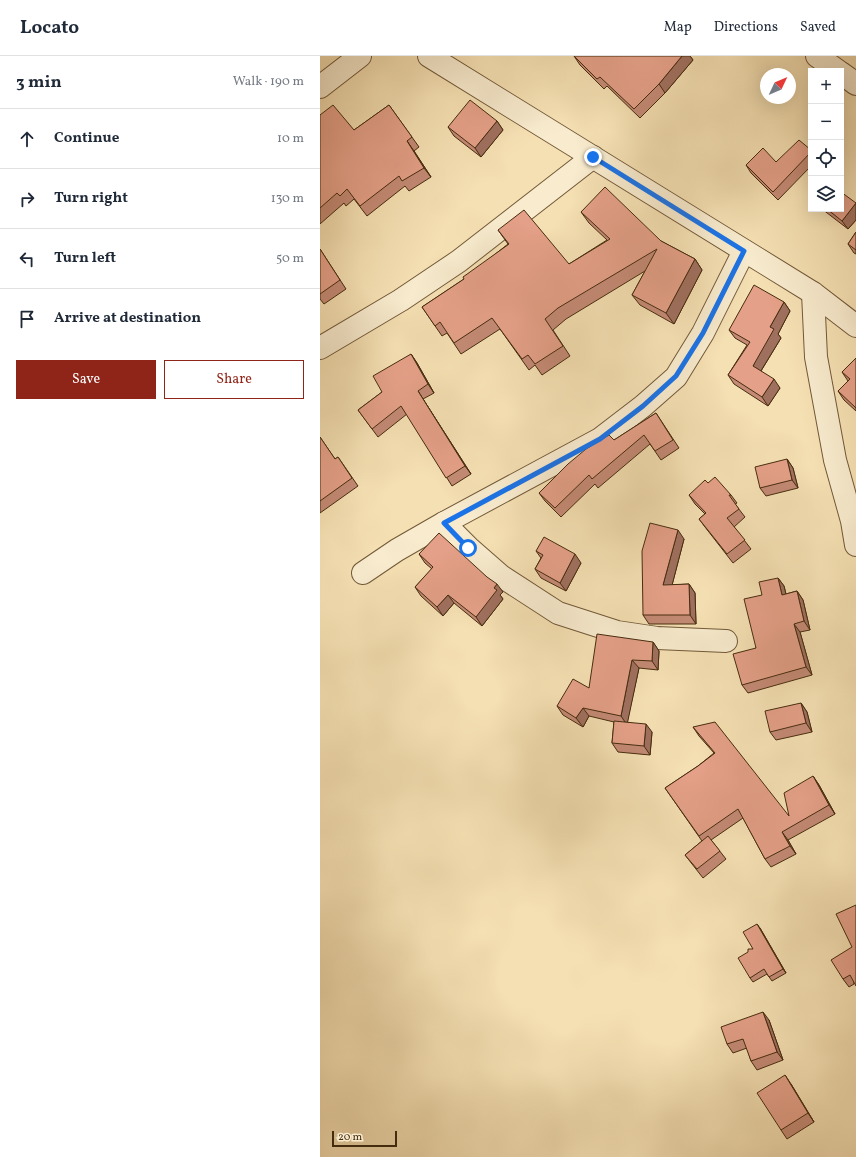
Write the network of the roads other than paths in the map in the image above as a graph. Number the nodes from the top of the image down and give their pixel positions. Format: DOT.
graph roads {
  1 [pos="360,56"];
  2 [pos="428,56"];
  3 [pos="817,56"];
  4 [pos="834,68"];
  5 [pos="844,75"];
  6 [pos="856,84"];
  7 [pos="320,87"];
  8 [pos="593,157"];
  9 [pos="744,251"];
  10 [pos="813,293"];
  11 [pos="856,326"];
  12 [pos="320,348"];
  13 [pos="444,523"];
  14 [pos="856,545"];
  15 [pos="363,574"];
  16 [pos="726,641"];
  1 -- 7 [label="street"];
  2 -- 8 [label="street"];
  3 -- 4 [label="street"];
  5 -- 6 [label="street"];
  8 -- 9 [label="street"];
  8 -- 12 [label="street"];
  9 -- 10 [label="street"];
  9 -- 13 [label="street"];
  10 -- 11 [label="street"];
  10 -- 14 [label="street"];
  13 -- 15 [label="street"];
  13 -- 16 [label="street"];
}
